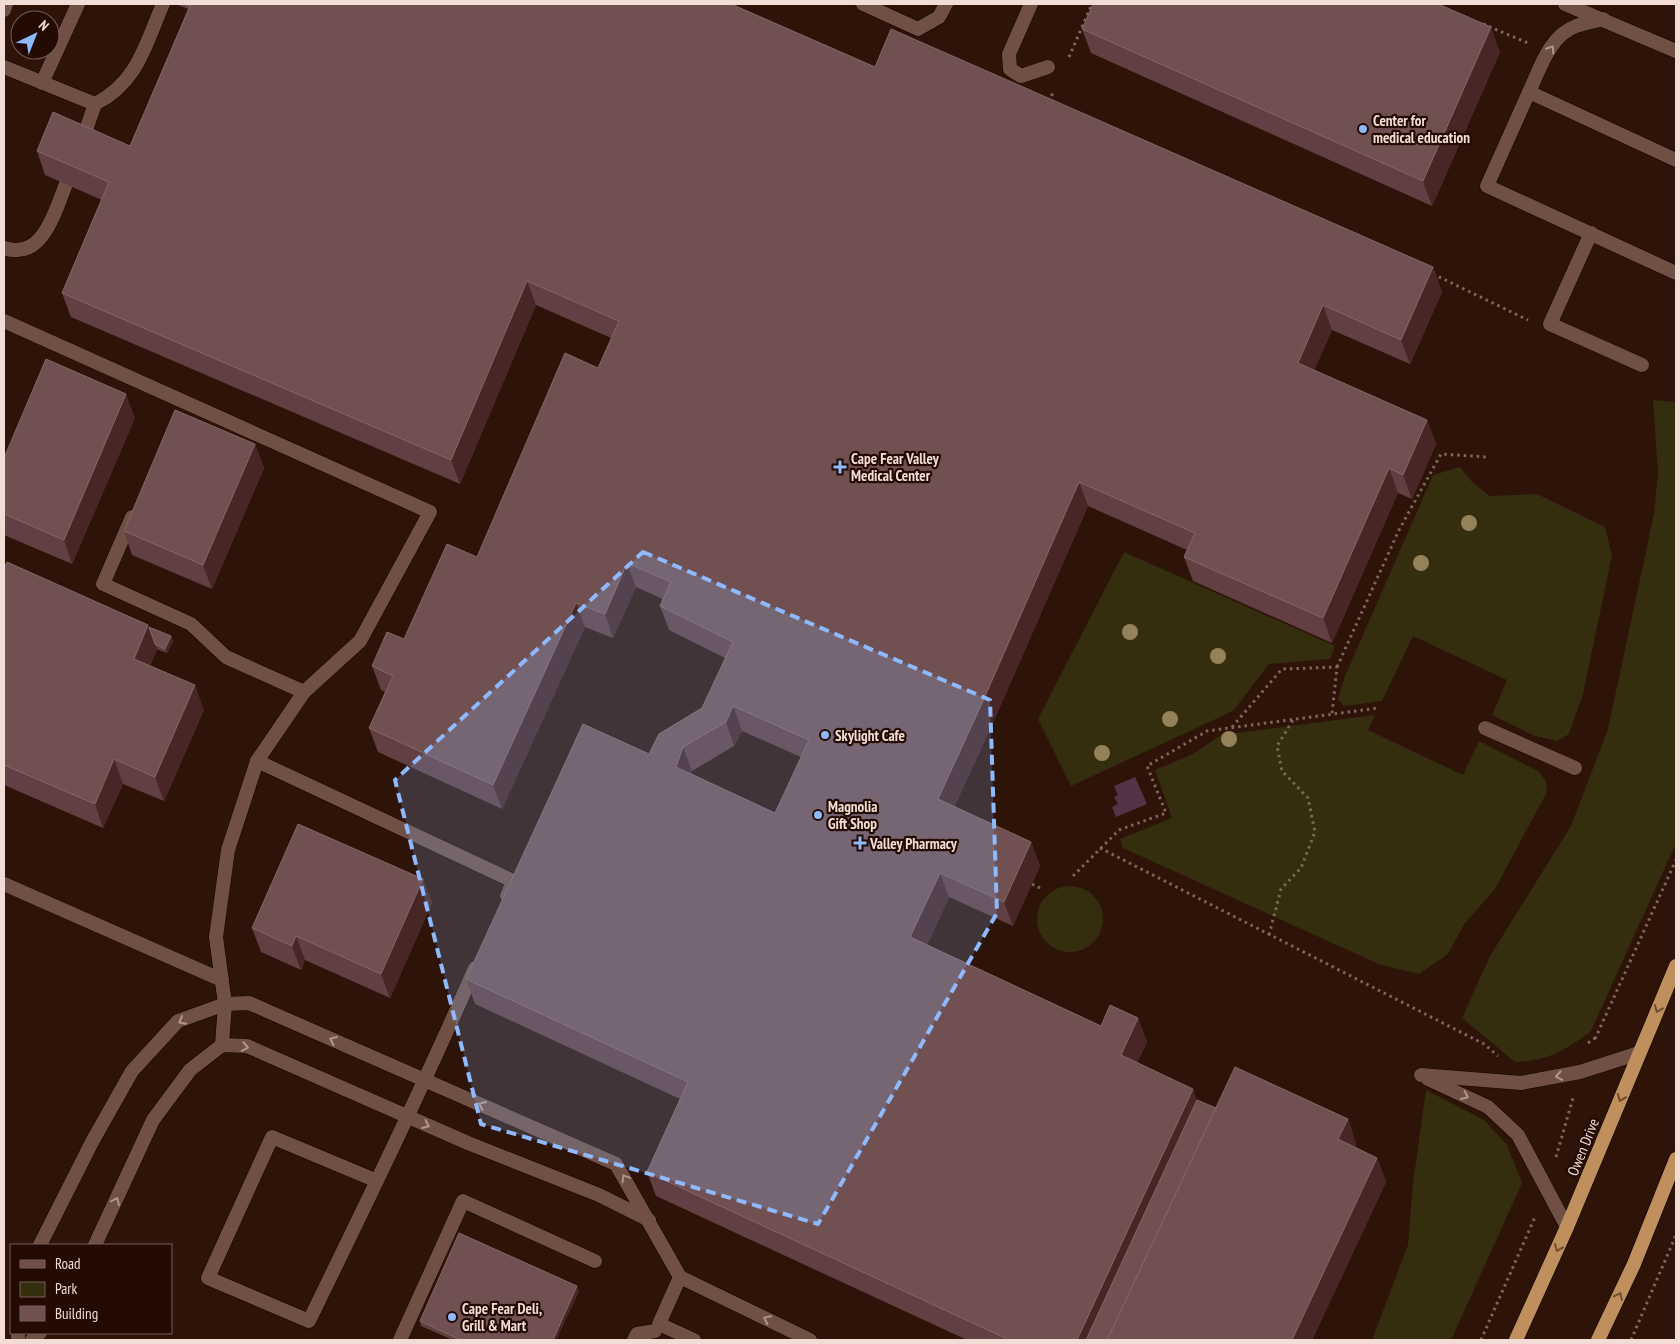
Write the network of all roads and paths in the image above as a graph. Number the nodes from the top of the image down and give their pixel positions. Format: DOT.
graph roads {
  1 [pos="6,4"];
  2 [pos="78,4"];
  3 [pos="163,4"];
  4 [pos="862,4"];
  5 [pos="946,4"];
  6 [pos="1032,4"];
  7 [pos="1092,4"];
  8 [pos="1565,4"];
  9 [pos="1100,8"];
  10 [pos="4,10"];
  11 [pos="1603,19"];
  12 [pos="1479,22"];
  13 [pos="1676,51"];
  14 [pos="1548,52"];
  15 [pos="1048,67"];
  16 [pos="4,68"];
  17 [pos="42,83"];
  18 [pos="1529,92"];
  19 [pos="95,104"];
  20 [pos="1048,104"];
  21 [pos="1057,108"];
  22 [pos="80,145"];
  23 [pos="1676,160"];
  24 [pos="66,184"];
  25 [pos="1591,234"];
  26 [pos="4,248"];
  27 [pos="1424,270"];
  28 [pos="1676,273"];
  29 [pos="1530,320"];
  30 [pos="4,322"];
  31 [pos="1642,365"];
  32 [pos="1487,457"];
  33 [pos="138,502"];
  34 [pos="1337,667"];
  35 [pos="304,692"];
  36 [pos="1378,708"];
  37 [pos="1332,714"];
  38 [pos="1293,720"];
  39 [pos="1231,728"];
  40 [pos="1485,728"];
  41 [pos="257,761"];
  42 [pos="1575,768"];
  43 [pos="1100,848"];
  44 [pos="1676,860"];
  45 [pos="1074,876"];
  46 [pos="4,884"];
  47 [pos="1032,884"];
  48 [pos="1040,888"];
  49 [pos="502,908"];
  50 [pos="1269,935"];
  51 [pos="482,953"];
  52 [pos="1676,966"];
  53 [pos="222,980"];
  54 [pos="224,1004"];
  55 [pos="1596,1038"];
  56 [pos="1587,1043"];
  57 [pos="222,1045"];
  58 [pos="1639,1053"];
  59 [pos="1503,1060"];
  60 [pos="1580,1072"];
  61 [pos="426,1080"];
  62 [pos="408,1117"];
  63 [pos="1676,1159"];
  64 [pos="377,1181"];
  65 [pos="1547,1190"];
  66 [pos="649,1220"];
  67 [pos="1567,1227"];
  68 [pos="1676,1235"];
  69 [pos="41,1244"];
  70 [pos="96,1244"];
  71 [pos="595,1261"];
  72 [pos="680,1277"];
  73 [pos="659,1332"];
  74 [pos="400,1340"];
  75 [pos="634,1340"];
  76 [pos="694,1340"];
  77 [pos="810,1340"];
  78 [pos="1481,1340"];
  79 [pos="1516,1340"];
  80 [pos="1598,1340"];
  81 [pos="1631,1340"];
  1 -- 10 [label="street"];
  2 -- 17 [label="street"];
  3 -- 19 [label="street"];
  4 -- 5 [label="street"];
  6 -- 15 [label="street"];
  7 -- 9 [label="path"];
  8 -- 11 [label="street"];
  11 -- 13 [label="street"];
  14 -- 11 [label="street, one-way"];
  12 -- 14 [label="path"];
  14 -- 18 [label="street"];
  16 -- 17 [label="street"];
  17 -- 19 [label="street"];
  18 -- 23 [label="street"];
  18 -- 25 [label="street"];
  19 -- 22 [label="street"];
  20 -- 21 [label="path"];
  24 -- 26 [label="street"];
  25 -- 28 [label="street"];
  25 -- 31 [label="street"];
  27 -- 29 [label="path"];
  30 -- 35 [label="street"];
  32 -- 34 [label="path"];
  33 -- 35 [label="street"];
  34 -- 37 [label="path"];
  34 -- 39 [label="path"];
  35 -- 41 [label="street"];
  36 -- 37 [label="path"];
  37 -- 38 [label="path"];
  38 -- 39 [label="path"];
  38 -- 50 [label="path"];
  39 -- 43 [label="path"];
  40 -- 42 [label="street"];
  41 -- 49 [label="street"];
  41 -- 53 [label="street"];
  43 -- 45 [label="path"];
  43 -- 50 [label="path"];
  44 -- 55 [label="path"];
  46 -- 53 [label="street"];
  47 -- 48 [label="path"];
  50 -- 59 [label="path"];
  51 -- 61 [label="street"];
  52 -- 58 [label="highway, Owen Drive, one-way"];
  53 -- 54 [label="street"];
  54 -- 57 [label="street"];
  61 -- 54 [label="street, one-way"];
  54 -- 69 [label="street, one-way"];
  55 -- 56 [label="path"];
  55 -- 60 [label="path"];
  57 -- 62 [label="street, one-way"];
  70 -- 57 [label="street, one-way"];
  58 -- 60 [label="street"];
  58 -- 67 [label="highway, Owen Drive, one-way"];
  60 -- 65 [label="path"];
  60 -- 65 [label="street, one-way"];
  61 -- 62 [label="street"];
  66 -- 61 [label="street, one-way"];
  62 -- 64 [label="street"];
  62 -- 66 [label="street, one-way"];
  80 -- 63 [label="highway, one-way"];
  64 -- 64 [label="street"];
  65 -- 67 [label="street"];
  65 -- 78 [label="path"];
  66 -- 72 [label="street"];
  67 -- 79 [label="highway, Owen Drive, one-way"];
  68 -- 81 [label="path"];
  71 -- 74 [label="street"];
  72 -- 73 [label="street"];
  77 -- 72 [label="street, one-way"];
  73 -- 75 [label="street"];
  73 -- 76 [label="street"];
}
